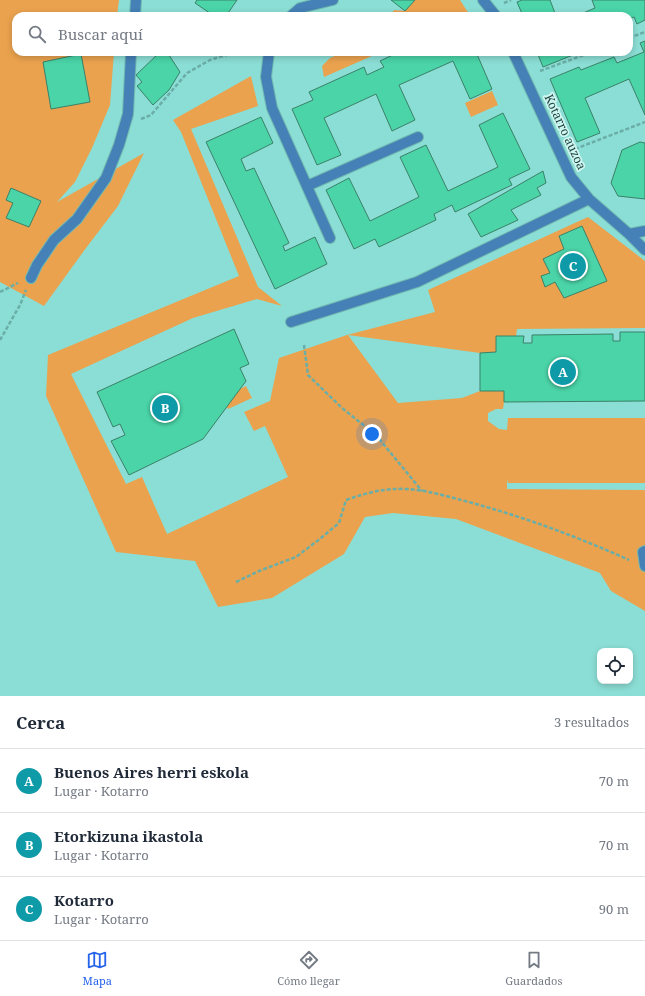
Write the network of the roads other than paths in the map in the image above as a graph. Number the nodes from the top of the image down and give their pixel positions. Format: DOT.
graph roads {
  1 [pos="136,0"];
  2 [pos="333,0"];
  3 [pos="483,0"];
  4 [pos="135,12"];
  5 [pos="296,12"];
  6 [pos="493,12"];
  7 [pos="131,56"];
  8 [pos="269,56"];
  9 [pos="515,56"];
  10 [pos="418,137"];
  11 [pos="307,186"];
  12 [pos="589,199"];
  13 [pos="645,231"];
  14 [pos="629,234"];
  15 [pos="330,238"];
  16 [pos="645,250"];
  17 [pos="33,275"];
  18 [pos="291,322"];
  19 [pos="645,551"];
  20 [pos="645,566"];
  1 -- 4 [label="street"];
  2 -- 5 [label="street"];
  3 -- 6 [label="street"];
  7 -- 17 [label="street"];
  8 -- 11 [label="street"];
  9 -- 12 [label="street, Kotarro auzoa"];
  10 -- 11 [label="street"];
  11 -- 15 [label="street"];
  12 -- 14 [label="street, Kotarro auzoa"];
  12 -- 18 [label="street"];
  13 -- 14 [label="street"];
  14 -- 16 [label="street, Kotarro auzoa"];
  19 -- 20 [label="street"];
}
